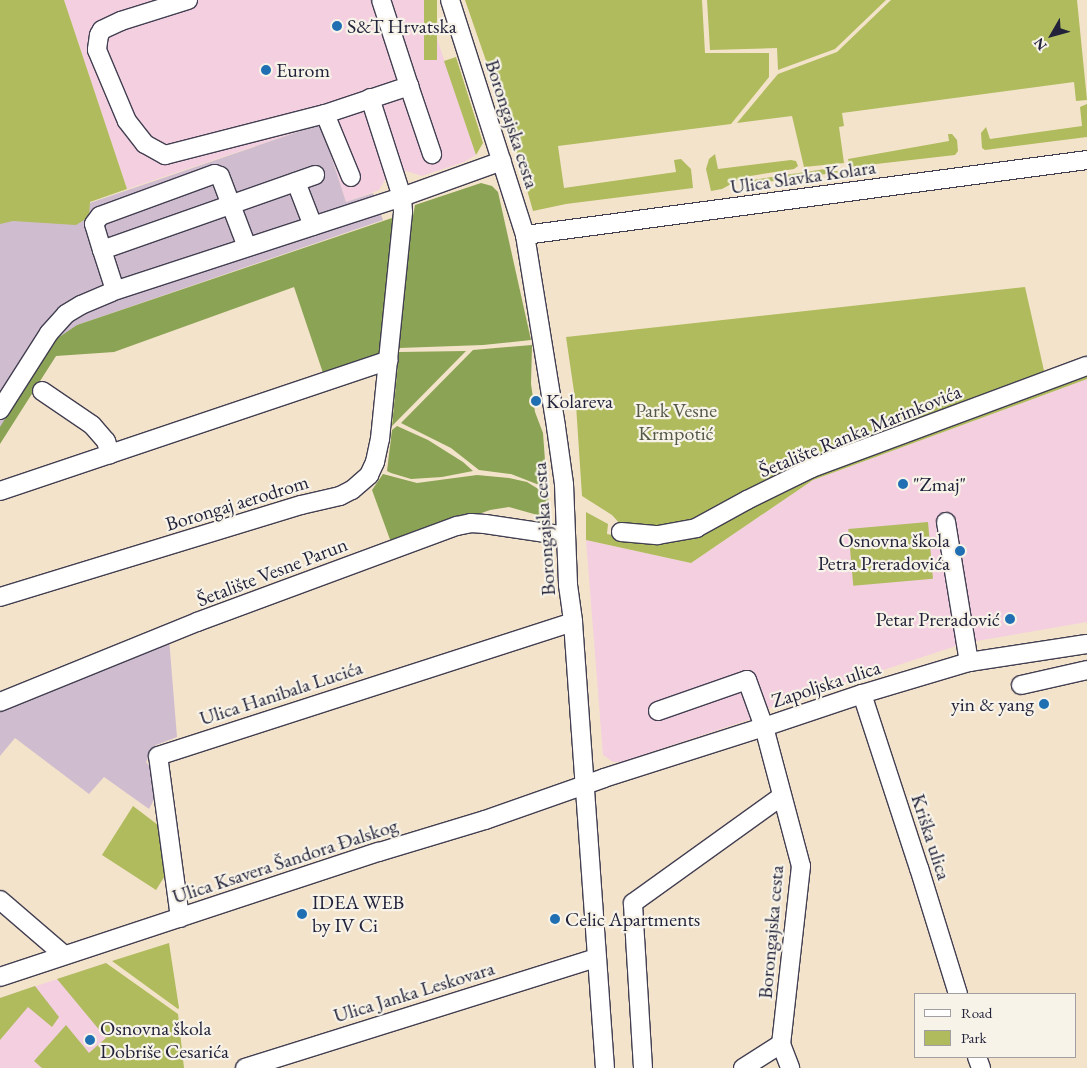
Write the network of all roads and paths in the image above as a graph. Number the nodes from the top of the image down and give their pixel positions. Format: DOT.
graph roads {
  1 [pos="188,0"];
  2 [pos="381,0"];
  3 [pos="450,0"];
  4 [pos="409,86"];
  5 [pos="370,98"];
  6 [pos="325,114"];
  7 [pos="432,154"];
  8 [pos="1087,160"];
  9 [pos="502,161"];
  10 [pos="315,176"];
  11 [pos="351,177"];
  12 [pos="296,182"];
  13 [pos="402,197"];
  14 [pos="231,205"];
  15 [pos="313,226"];
  16 [pos="525,236"];
  17 [pos="247,247"];
  18 [pos="102,250"];
  19 [pos="115,290"];
  20 [pos="389,360"];
  21 [pos="1087,366"];
  22 [pos="42,391"];
  23 [pos="0,410"];
  24 [pos="110,454"];
  25 [pos="0,491"];
  26 [pos="946,522"];
  27 [pos="621,532"];
  28 [pos="566,536"];
  29 [pos="0,597"];
  30 [pos="573,622"];
  31 [pos="1087,644"];
  32 [pos="969,662"];
  33 [pos="1087,670"];
  34 [pos="1021,685"];
  35 [pos="862,694"];
  36 [pos="0,702"];
  37 [pos="658,711"];
  38 [pos="764,728"];
  39 [pos="584,786"];
  40 [pos="782,796"];
  41 [pos="0,900"];
  42 [pos="180,918"];
  43 [pos="64,955"];
  44 [pos="596,958"];
  45 [pos="0,977"];
  46 [pos="958,993"];
  47 [pos="781,1044"];
  48 [pos="245,1068"];
  49 [pos="605,1068"];
  50 [pos="644,1068"];
  51 [pos="743,1068"];
  52 [pos="790,1068"];
  1 -- 6 [label="street"];
  2 -- 4 [label="street"];
  3 -- 9 [label="street, Borongajska cesta"];
  4 -- 5 [label="street"];
  4 -- 7 [label="street"];
  5 -- 6 [label="street"];
  5 -- 13 [label="street, Borongaj aerodrom"];
  6 -- 11 [label="street"];
  8 -- 16 [label="street, Ulica Slavka Kolara"];
  9 -- 13 [label="street"];
  9 -- 16 [label="street, Borongajska cesta"];
  10 -- 12 [label="street"];
  12 -- 14 [label="street"];
  12 -- 15 [label="street"];
  13 -- 15 [label="street"];
  13 -- 20 [label="street, Borongaj aerodrom"];
  14 -- 17 [label="street"];
  14 -- 18 [label="street"];
  14 -- 18 [label="street"];
  15 -- 17 [label="street"];
  16 -- 28 [label="street, Borongajska cesta"];
  17 -- 19 [label="street"];
  18 -- 19 [label="street"];
  19 -- 23 [label="street"];
  20 -- 24 [label="street"];
  20 -- 29 [label="street, Borongaj aerodrom"];
  21 -- 27 [label="street, Šetalište Ranka Marinkovića"];
  22 -- 24 [label="street"];
  24 -- 25 [label="street"];
  26 -- 32 [label="street"];
  28 -- 30 [label="street, Borongajska cesta"];
  28 -- 36 [label="street, Šetalište Vesne Parun"];
  30 -- 39 [label="street, Borongajska cesta"];
  30 -- 42 [label="street, Ulica Hanibala Lucića"];
  31 -- 32 [label="street, Zapoljska ulica"];
  32 -- 35 [label="street, Zapoljska ulica"];
  33 -- 34 [label="street"];
  35 -- 38 [label="street, Zapoljska ulica"];
  35 -- 46 [label="street, Kriška ulica"];
  37 -- 38 [label="street, Borongajska cesta"];
  38 -- 39 [label="street, Zapoljska ulica"];
  38 -- 40 [label="street, Borongajska cesta"];
  39 -- 42 [label="street, Ulica Ksavera Šandora Đalskog"];
  39 -- 44 [label="street, Borongajska cesta"];
  40 -- 47 [label="street, Borongajska cesta"];
  40 -- 50 [label="street"];
  41 -- 43 [label="street"];
  42 -- 43 [label="street, Ulica Ksavera Šandora Đalskog"];
  43 -- 45 [label="street, Ulica Ksavera Šandora Đalskog"];
  44 -- 48 [label="street, Ulica Janka Leskovara"];
  44 -- 49 [label="street, Borongajska cesta"];
  47 -- 51 [label="street"];
  47 -- 52 [label="street, Borongajska cesta"];
}
